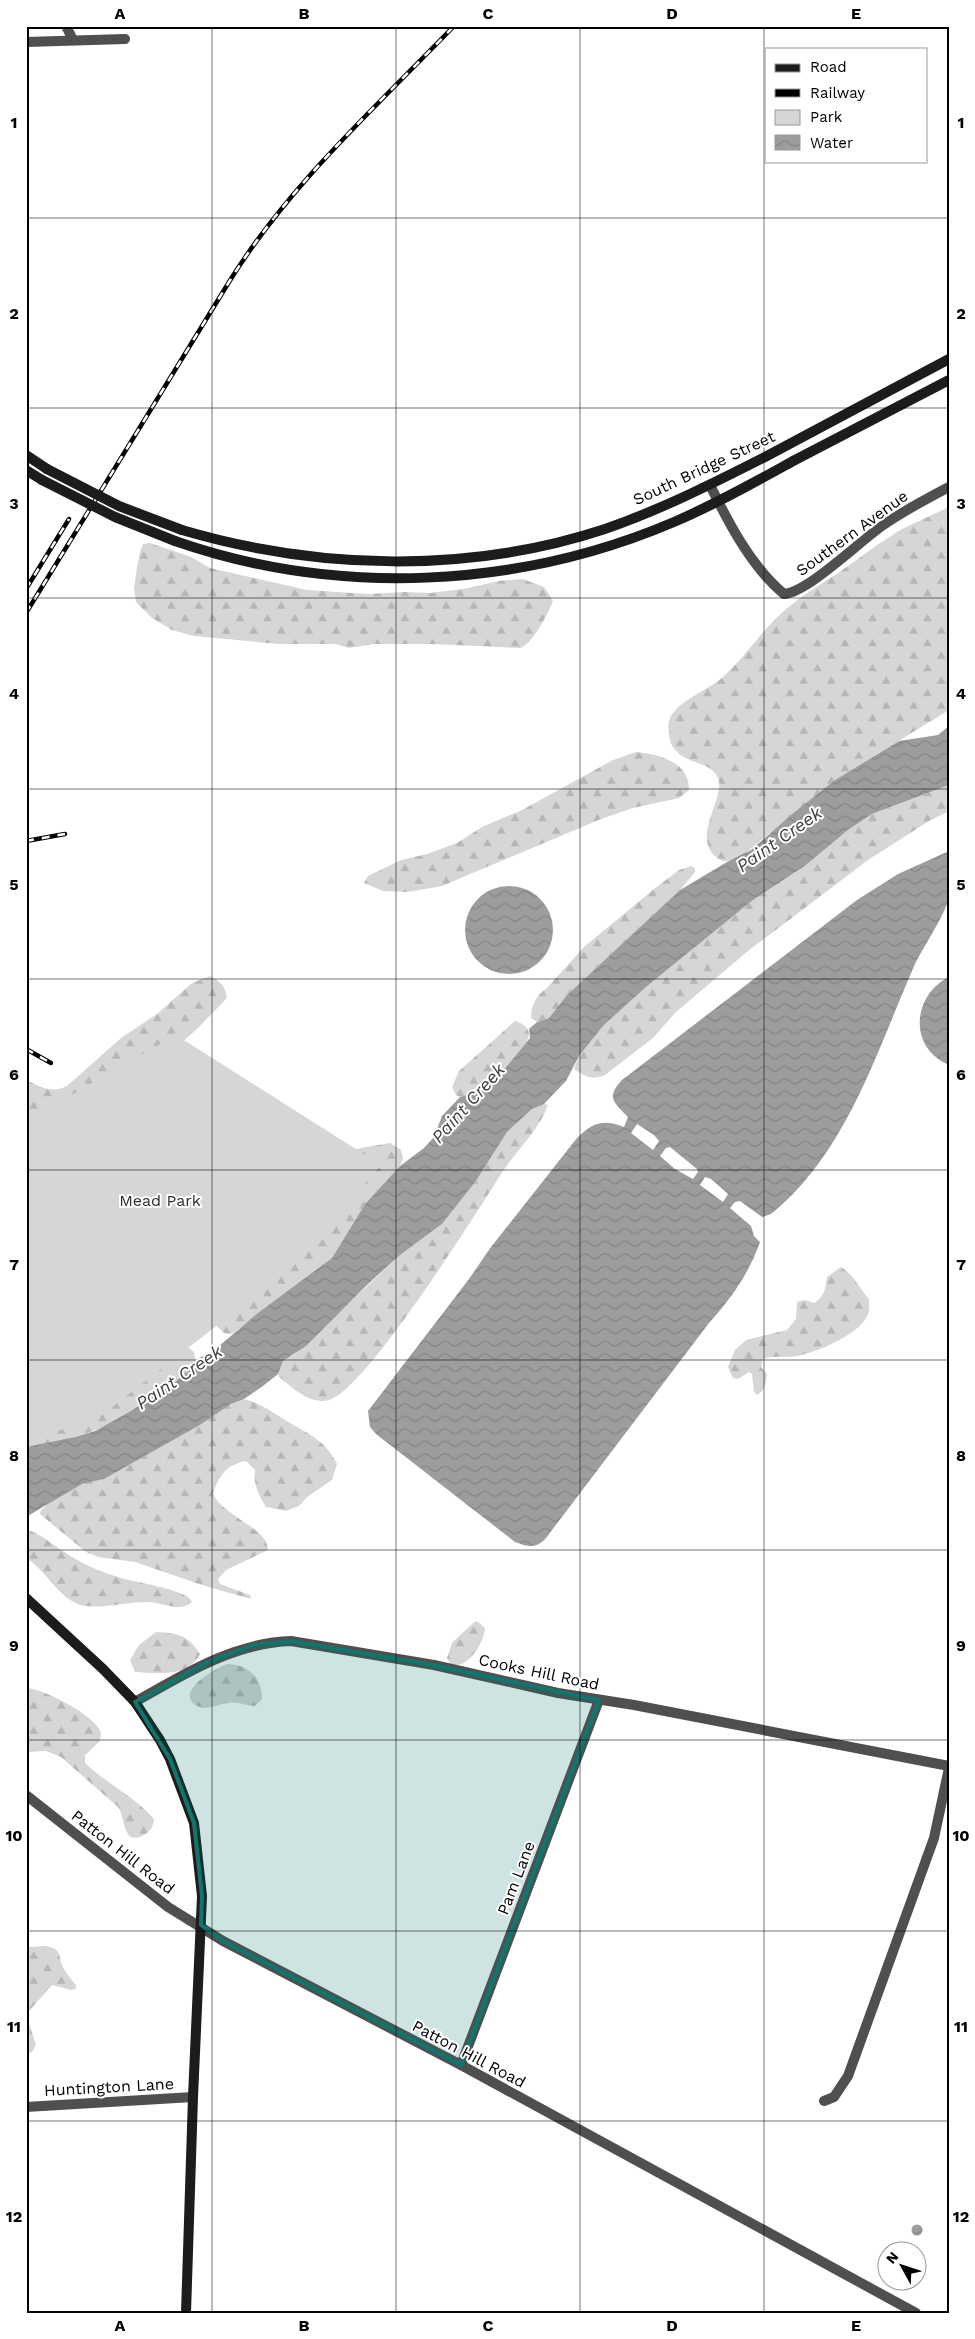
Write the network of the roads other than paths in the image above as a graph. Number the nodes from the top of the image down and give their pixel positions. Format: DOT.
graph roads {
  1 [pos="66,26"];
  2 [pos="126,39"];
  3 [pos="73,40"];
  4 [pos="26,42"];
  5 [pos="949,359"];
  6 [pos="949,380"];
  7 [pos="26,454"];
  8 [pos="26,470"];
  9 [pos="710,485"];
  10 [pos="949,487"];
  11 [pos="718,502"];
  12 [pos="26,1598"];
  13 [pos="599,1700"];
  14 [pos="135,1702"];
  15 [pos="949,1767"];
  16 [pos="26,1794"];
  17 [pos="201,1925"];
  18 [pos="461,2065"];
  19 [pos="193,2097"];
  20 [pos="824,2101"];
  21 [pos="26,2107"];
  22 [pos="186,2313"];
  23 [pos="916,2313"];
  1 -- 3 [label="street"];
  2 -- 3 [label="street"];
  3 -- 4 [label="street"];
  5 -- 9 [label="main road, South Bridge Street"];
  6 -- 11 [label="main road, South Bridge Street"];
  7 -- 9 [label="main road, South Bridge Street, bridge"];
  8 -- 11 [label="main road, South Bridge Street, bridge"];
  9 -- 11 [label="street, Southern Avenue"];
  10 -- 11 [label="street, Southern Avenue"];
  12 -- 14 [label="main road"];
  13 -- 14 [label="street, Cooks Hill Road"];
  13 -- 15 [label="street, Cooks Hill Road"];
  13 -- 18 [label="street, Pam Lane"];
  14 -- 17 [label="main road"];
  15 -- 20 [label="street"];
  16 -- 17 [label="street, Patton Hill Road"];
  17 -- 18 [label="street, Patton Hill Road"];
  17 -- 19 [label="main road"];
  18 -- 23 [label="street, Patton Hill Road"];
  19 -- 21 [label="street, Huntington Lane"];
  19 -- 22 [label="main road"];
}
